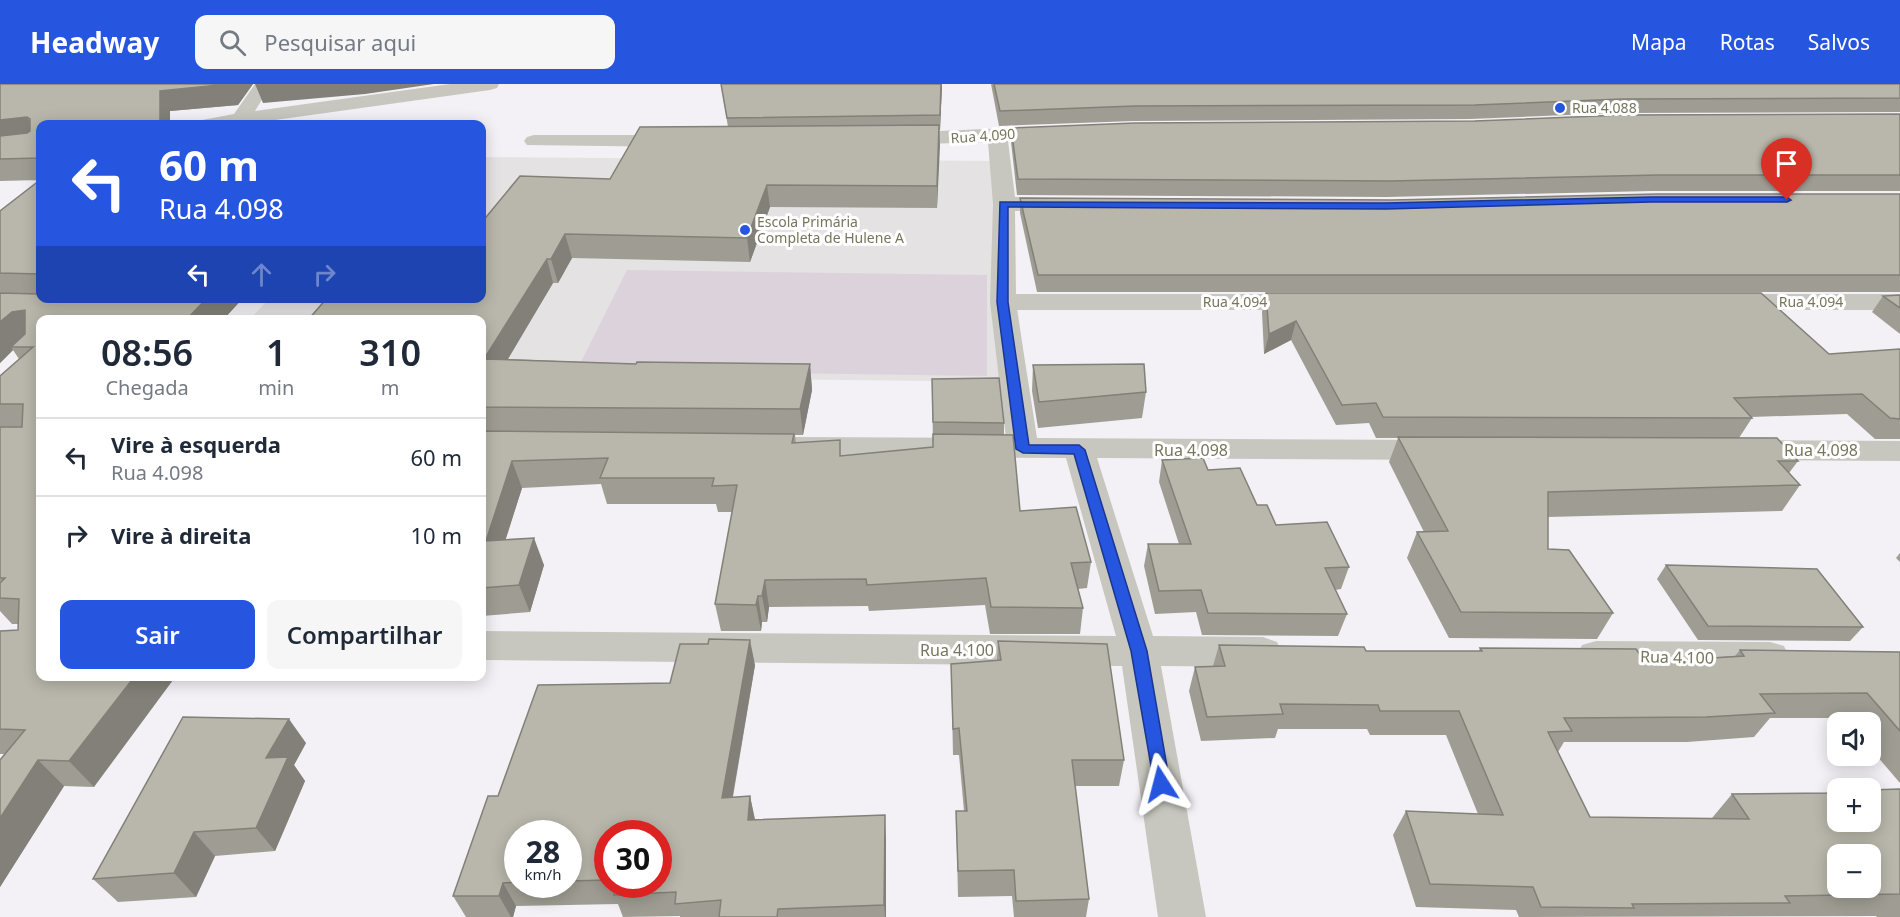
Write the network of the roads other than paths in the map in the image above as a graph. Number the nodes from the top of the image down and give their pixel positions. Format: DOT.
graph roads {
  1 [pos="490,84"];
  2 [pos="260,85"];
  3 [pos="286,119"];
  4 [pos="242,120"];
  5 [pos="1076,131"];
  6 [pos="997,134"];
  7 [pos="873,139"];
  8 [pos="534,141"];
  9 [pos="694,141"];
  10 [pos="1004,204"];
  11 [pos="1087,204"];
  12 [pos="1003,302"];
  13 [pos="1334,302"];
  14 [pos="1900,302"];
  15 [pos="1698,303"];
  16 [pos="764,447"];
  17 [pos="1023,449"];
  18 [pos="1079,450"];
  19 [pos="1472,450"];
  20 [pos="1710,450"];
  21 [pos="1900,451"];
  22 [pos="486,646"];
  23 [pos="1139,651"];
  24 [pos="1294,653"];
  25 [pos="1567,656"];
  26 [pos="1805,658"];
  27 [pos="1182,917"];
  1 -- 3 [label="street"];
  2 -- 4 [label="street"];
  3 -- 4 [label="street"];
  5 -- 6 [label="street, Rua 4.090"];
  6 -- 7 [label="street, Rua 4.090"];
  6 -- 10 [label="street"];
  8 -- 9 [label="street"];
  10 -- 11 [label="street"];
  10 -- 12 [label="street"];
  12 -- 13 [label="street, Rua 4.094"];
  12 -- 17 [label="street"];
  14 -- 15 [label="street, Rua 4.094"];
  16 -- 17 [label="street, Rua 4.098"];
  17 -- 18 [label="street, Rua 4.098"];
  18 -- 19 [label="street, Rua 4.098"];
  18 -- 23 [label="street"];
  20 -- 21 [label="street, Rua 4.098"];
  22 -- 23 [label="street, Rua 4.100"];
  23 -- 24 [label="street, Rua 4.100"];
  23 -- 27 [label="street"];
  25 -- 26 [label="street, Rua 4.100"];
}
